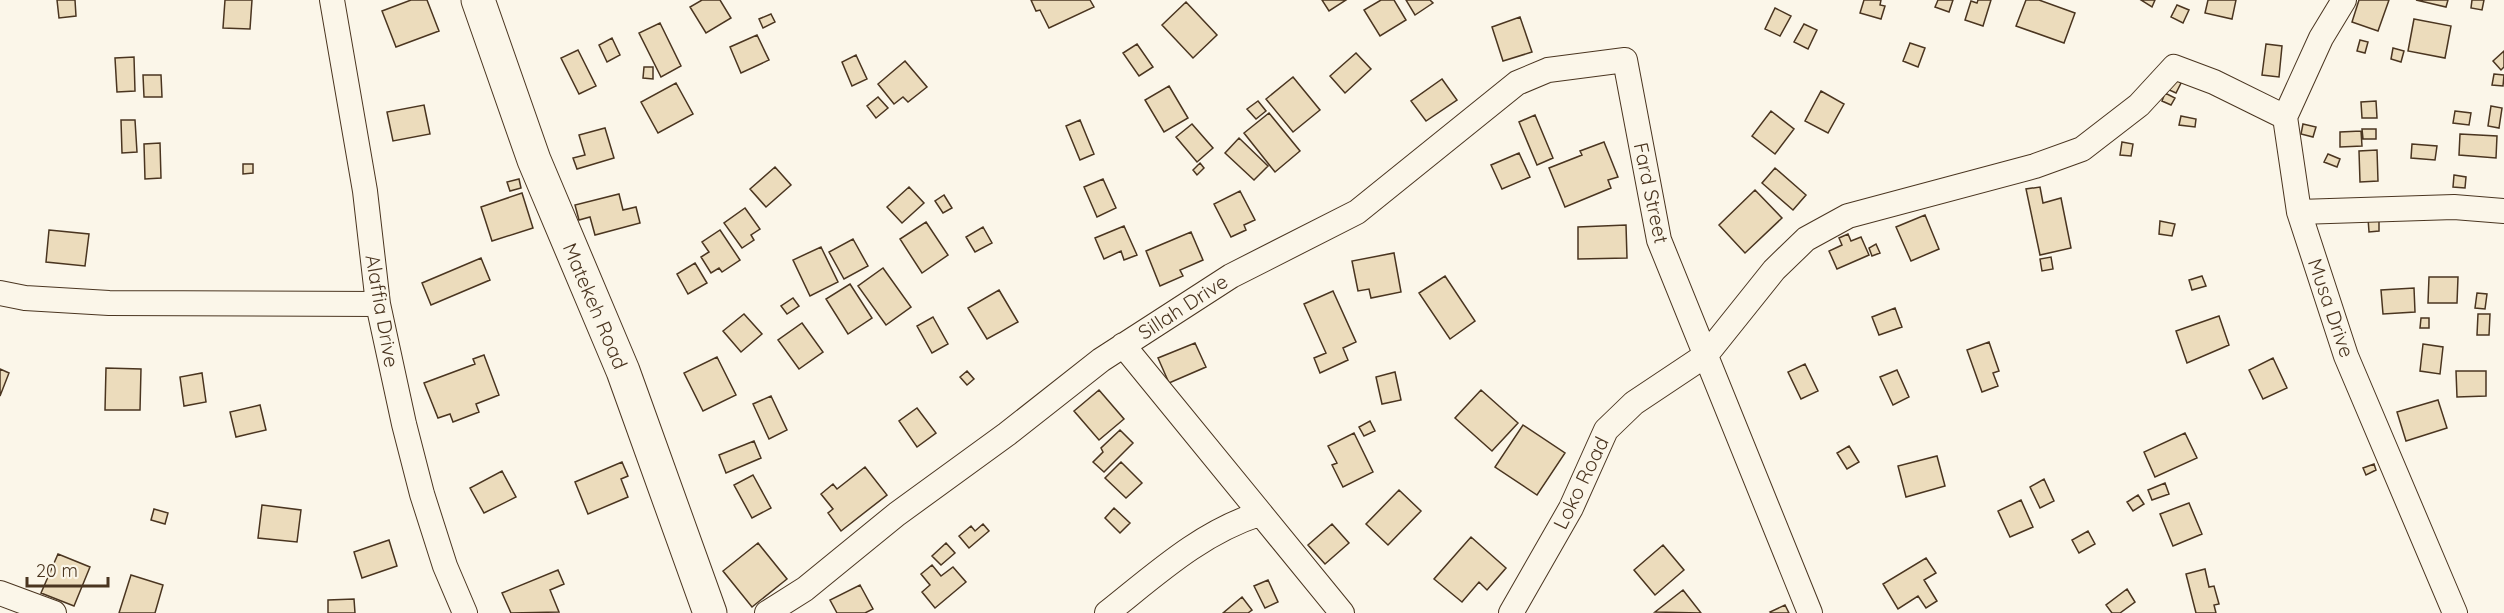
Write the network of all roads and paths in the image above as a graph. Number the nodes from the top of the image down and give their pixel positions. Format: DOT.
graph roads {
  1 [pos="332,0"];
  2 [pos="478,0"];
  3 [pos="2344,0"];
  4 [pos="1625,60"];
  5 [pos="2285,117"];
  6 [pos="2504,210"];
  7 [pos="2299,212"];
  8 [pos="0,293"];
  9 [pos="378,304"];
  10 [pos="1123,345"];
  11 [pos="1706,355"];
  12 [pos="1259,514"];
  13 [pos="0,593"];
  14 [pos="54,613"];
  15 [pos="465,613"];
  16 [pos="710,613"];
  17 [pos="767,613"];
  18 [pos="1107,613"];
  19 [pos="1342,613"];
  20 [pos="1511,613"];
  21 [pos="1810,613"];
  22 [pos="2455,613"];
  1 -- 9 [label="street, Alaffia Drive"];
  2 -- 16 [label="street, Matekeh Road"];
  3 -- 5 [label="street"];
  4 -- 10 [label="street, Sillah Drive"];
  4 -- 11 [label="street, Fard Street"];
  5 -- 7 [label="street, Musa Drive"];
  5 -- 11 [label="street, Loko Road"];
  6 -- 7 [label="street"];
  7 -- 22 [label="street, Musa Drive"];
  8 -- 9 [label="street"];
  9 -- 15 [label="street, Alaffia Drive"];
  10 -- 12 [label="street"];
  10 -- 17 [label="street, Sillah Drive"];
  11 -- 20 [label="street, Loko Road"];
  11 -- 21 [label="street, Fard Street"];
  12 -- 18 [label="street"];
  12 -- 19 [label="street"];
  13 -- 14 [label="street"];
}
